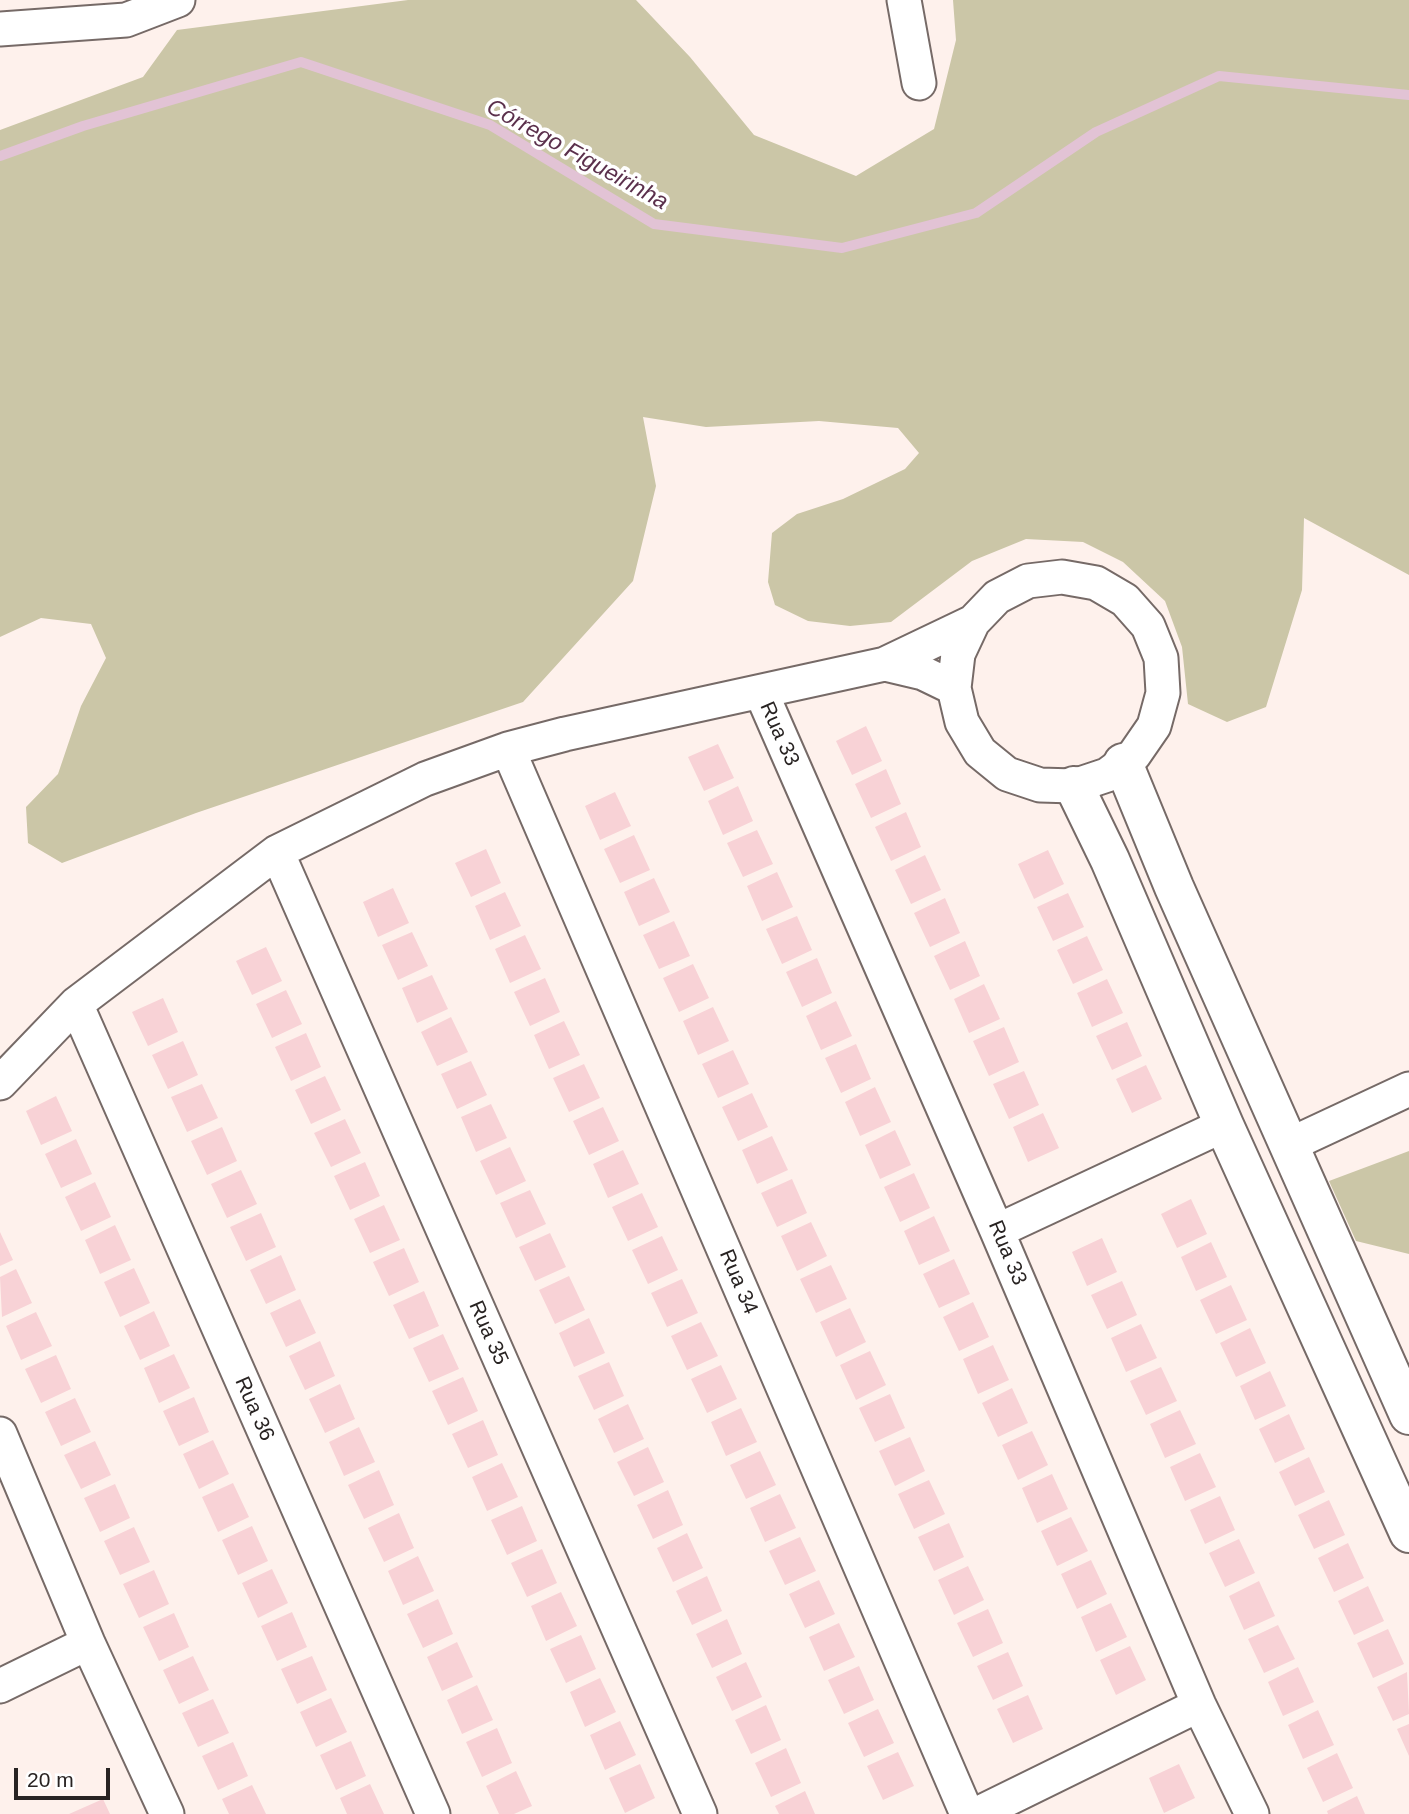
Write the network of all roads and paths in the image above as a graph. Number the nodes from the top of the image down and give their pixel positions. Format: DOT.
graph roads {
  1 [pos="178,0"];
  2 [pos="904,0"];
  3 [pos="0,29"];
  4 [pos="919,82"];
  5 [pos="973,622"];
  6 [pos="886,664"];
  7 [pos="954,688"];
  8 [pos="761,692"];
  9 [pos="508,749"];
  10 [pos="1123,763"];
  11 [pos="1074,786"];
  12 [pos="276,852"];
  13 [pos="76,1004"];
  14 [pos="0,1083"];
  15 [pos="1409,1089"];
  16 [pos="1224,1125"];
  17 [pos="1289,1145"];
  18 [pos="997,1231"];
  19 [pos="1409,1415"];
  20 [pos="0,1434"];
  21 [pos="1409,1534"];
  22 [pos="88,1643"];
  23 [pos="0,1686"];
  24 [pos="1199,1705"];
  25 [pos="167,1814"];
  26 [pos="433,1814"];
  27 [pos="700,1814"];
  28 [pos="967,1814"];
  29 [pos="977,1814"];
  30 [pos="1252,1814"];
  1 -- 3 [label="street"];
  2 -- 4 [label="street"];
  5 -- 6 [label="street"];
  5 -- 7 [label="street"];
  5 -- 10 [label="street"];
  6 -- 7 [label="street"];
  6 -- 8 [label="street"];
  7 -- 11 [label="street"];
  8 -- 9 [label="street"];
  8 -- 18 [label="street, Rua 33"];
  9 -- 12 [label="street"];
  9 -- 28 [label="street, Rua 34"];
  10 -- 11 [label="street"];
  10 -- 17 [label="street"];
  11 -- 16 [label="street"];
  12 -- 13 [label="street"];
  12 -- 27 [label="street, Rua 35"];
  13 -- 14 [label="street"];
  13 -- 26 [label="street, Rua 36"];
  15 -- 17 [label="street"];
  16 -- 18 [label="street"];
  16 -- 21 [label="street"];
  17 -- 19 [label="street"];
  18 -- 24 [label="street, Rua 33"];
  20 -- 22 [label="street"];
  22 -- 23 [label="street"];
  22 -- 25 [label="street"];
  24 -- 29 [label="street"];
  24 -- 30 [label="street, Rua 33"];
}
